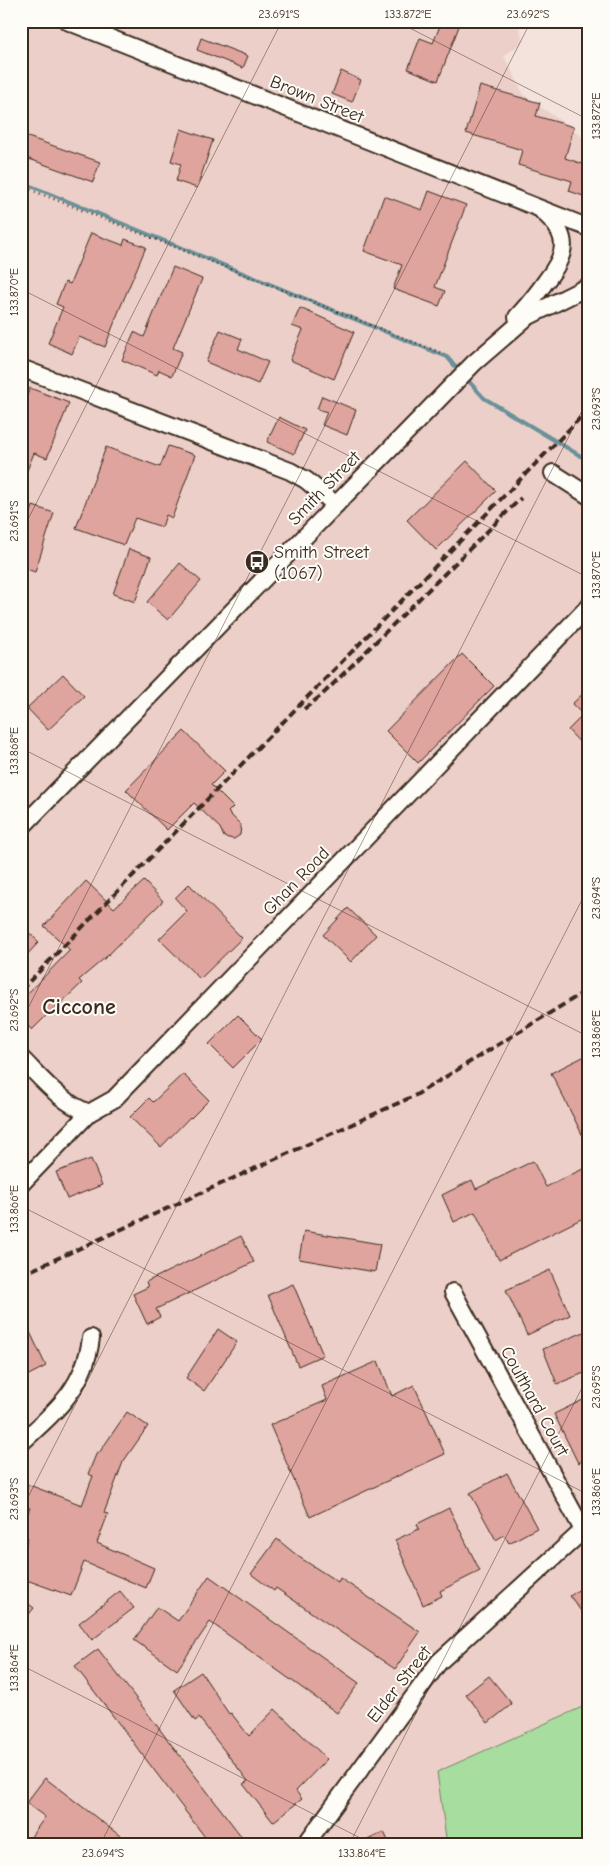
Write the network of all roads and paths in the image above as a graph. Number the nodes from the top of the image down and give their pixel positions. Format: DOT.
graph roads {
  1 [pos="67,21"];
  2 [pos="21,186"];
  3 [pos="546,211"];
  4 [pos="589,227"];
  5 [pos="589,242"];
  6 [pos="589,286"];
  7 [pos="492,345"];
  8 [pos="444,354"];
  9 [pos="21,368"];
  10 [pos="553,473"];
  11 [pos="589,496"];
  12 [pos="336,504"];
  13 [pos="589,606"];
  14 [pos="21,828"];
  15 [pos="21,1058"];
  16 [pos="89,1113"];
  17 [pos="21,1184"];
  18 [pos="453,1292"];
  19 [pos="91,1338"];
  20 [pos="21,1443"];
  21 [pos="586,1528"];
  22 [pos="305,1845"];
  1 -- 3 [label="street, Brown Street"];
  2 -- 8 [label="path"];
  3 -- 4 [label="street, Brown Street"];
  3 -- 5 [label="street, Brown Street"];
  3 -- 7 [label="street"];
  6 -- 7 [label="street, Smith Street"];
  7 -- 12 [label="street, Smith Street"];
  9 -- 12 [label="street"];
  10 -- 11 [label="street"];
  12 -- 14 [label="street, Smith Street"];
  13 -- 16 [label="street, Ghan Road"];
  15 -- 16 [label="street"];
  16 -- 17 [label="street, Ghan Road"];
  18 -- 21 [label="street, Coulthard Court"];
  19 -- 20 [label="street"];
  21 -- 22 [label="street, Elder Street"];
}
